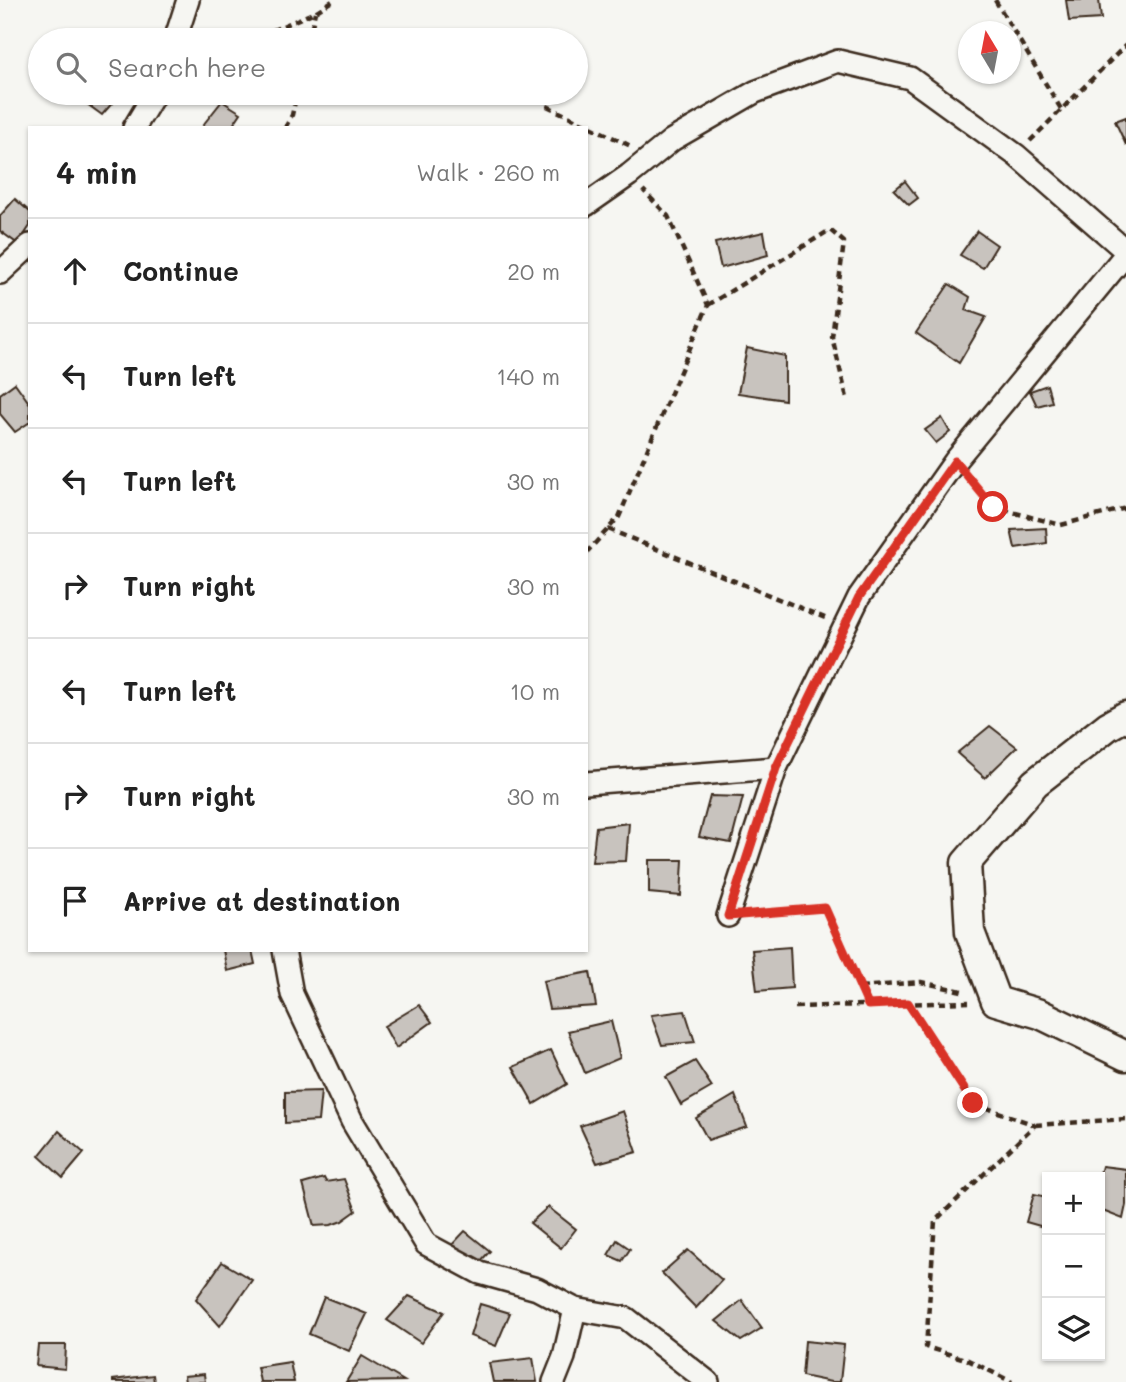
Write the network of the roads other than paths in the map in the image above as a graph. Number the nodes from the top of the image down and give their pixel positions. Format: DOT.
graph roads {
  1 [pos="188,0"];
  2 [pos="180,28"];
  3 [pos="148,105"];
  4 [pos="135,126"];
  5 [pos="588,204"];
  6 [pos="28,247"];
  7 [pos="1126,252"];
  8 [pos="0,273"];
  9 [pos="1126,716"];
  10 [pos="776,768"];
  11 [pos="588,783"];
  12 [pos="728,916"];
  13 [pos="284,952"];
  14 [pos="1126,1056"];
  15 [pos="575,1309"];
  16 [pos="555,1382"];
  17 [pos="708,1382"];
  1 -- 2 [label="street"];
  3 -- 4 [label="street"];
  5 -- 7 [label="street"];
  6 -- 8 [label="street"];
  7 -- 10 [label="street"];
  9 -- 14 [label="street"];
  10 -- 11 [label="street"];
  10 -- 12 [label="street"];
  13 -- 15 [label="street"];
  15 -- 16 [label="street"];
  15 -- 17 [label="street"];
}
